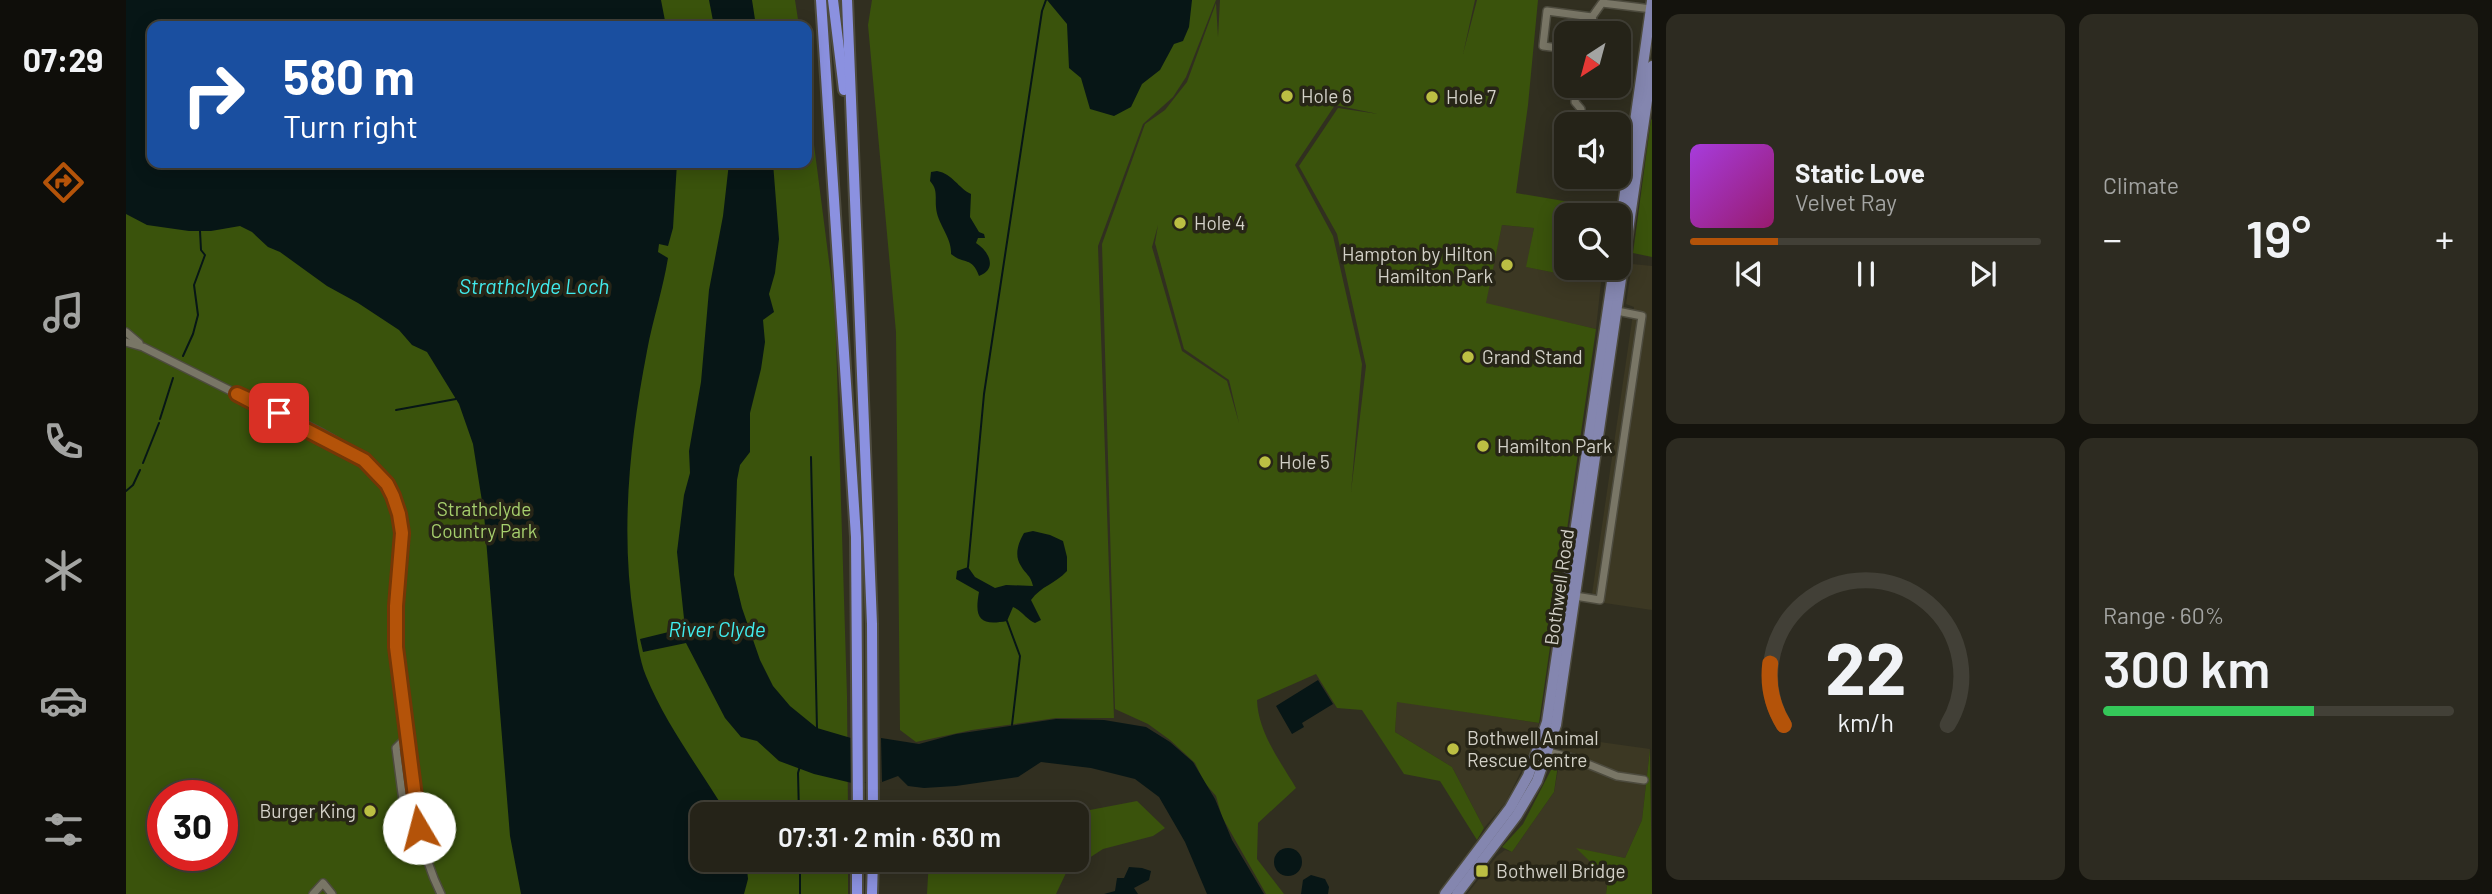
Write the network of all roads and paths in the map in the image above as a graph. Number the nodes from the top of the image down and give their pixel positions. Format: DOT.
graph roads {
  1 [pos="821,0"];
  2 [pos="833,0"];
  3 [pos="847,0"];
  4 [pos="1601,1"];
  5 [pos="1652,6"];
  6 [pos="1592,17"];
  7 [pos="1593,21"];
  8 [pos="1554,47"];
  9 [pos="1652,66"];
  10 [pos="1631,147"];
  11 [pos="1631,154"];
  12 [pos="852,165"];
  13 [pos="1613,280"];
  14 [pos="1618,280"];
  15 [pos="1612,310"];
  16 [pos="126,332"];
  17 [pos="126,342"];
  18 [pos="144,347"];
  19 [pos="237,394"];
  20 [pos="364,460"];
  21 [pos="1575,596"];
  22 [pos="407,737"];
  23 [pos="1548,752"];
  24 [pos="1644,780"];
  25 [pos="858,802"];
  26 [pos="873,802"];
  27 [pos="419,828"];
  28 [pos="857,872"];
  29 [pos="873,872"];
  30 [pos="313,894"];
  31 [pos="332,894"];
  32 [pos="441,894"];
  33 [pos="857,894"];
  34 [pos="872,894"];
  35 [pos="1446,894"];
  36 [pos="1457,894"];
  1 -- 25 [label="highway"];
  2 -- 12 [label="highway"];
  3 -- 12 [label="highway"];
  4 -- 5 [label="street"];
  4 -- 6 [label="street"];
  5 -- 10 [label="main road, Bothwell Road"];
  6 -- 7 [label="street"];
  6 -- 8 [label="street"];
  9 -- 11 [label="main road, Bothwell Road"];
  12 -- 26 [label="highway"];
  13 -- 15 [label="main road, Bothwell Road"];
  14 -- 15 [label="main road, Bothwell Road"];
  15 -- 21 [label="main road, Bothwell Road"];
  15 -- 21 [label="street"];
  15 -- 35 [label="main road, Bothwell Road"];
  16 -- 18 [label="street"];
  17 -- 18 [label="street"];
  18 -- 19 [label="street"];
  19 -- 20 [label="street"];
  19 -- 20 [label="street"];
  20 -- 22 [label="street"];
  21 -- 23 [label="main road, Bothwell Road"];
  22 -- 27 [label="street"];
  22 -- 27 [label="street"];
  23 -- 24 [label="street"];
  23 -- 36 [label="main road, Bothwell Road"];
  27 -- 32 [label="street"];
  28 -- 33 [label="highway"];
  29 -- 34 [label="highway"];
  30 -- 31 [label="street"];
}
